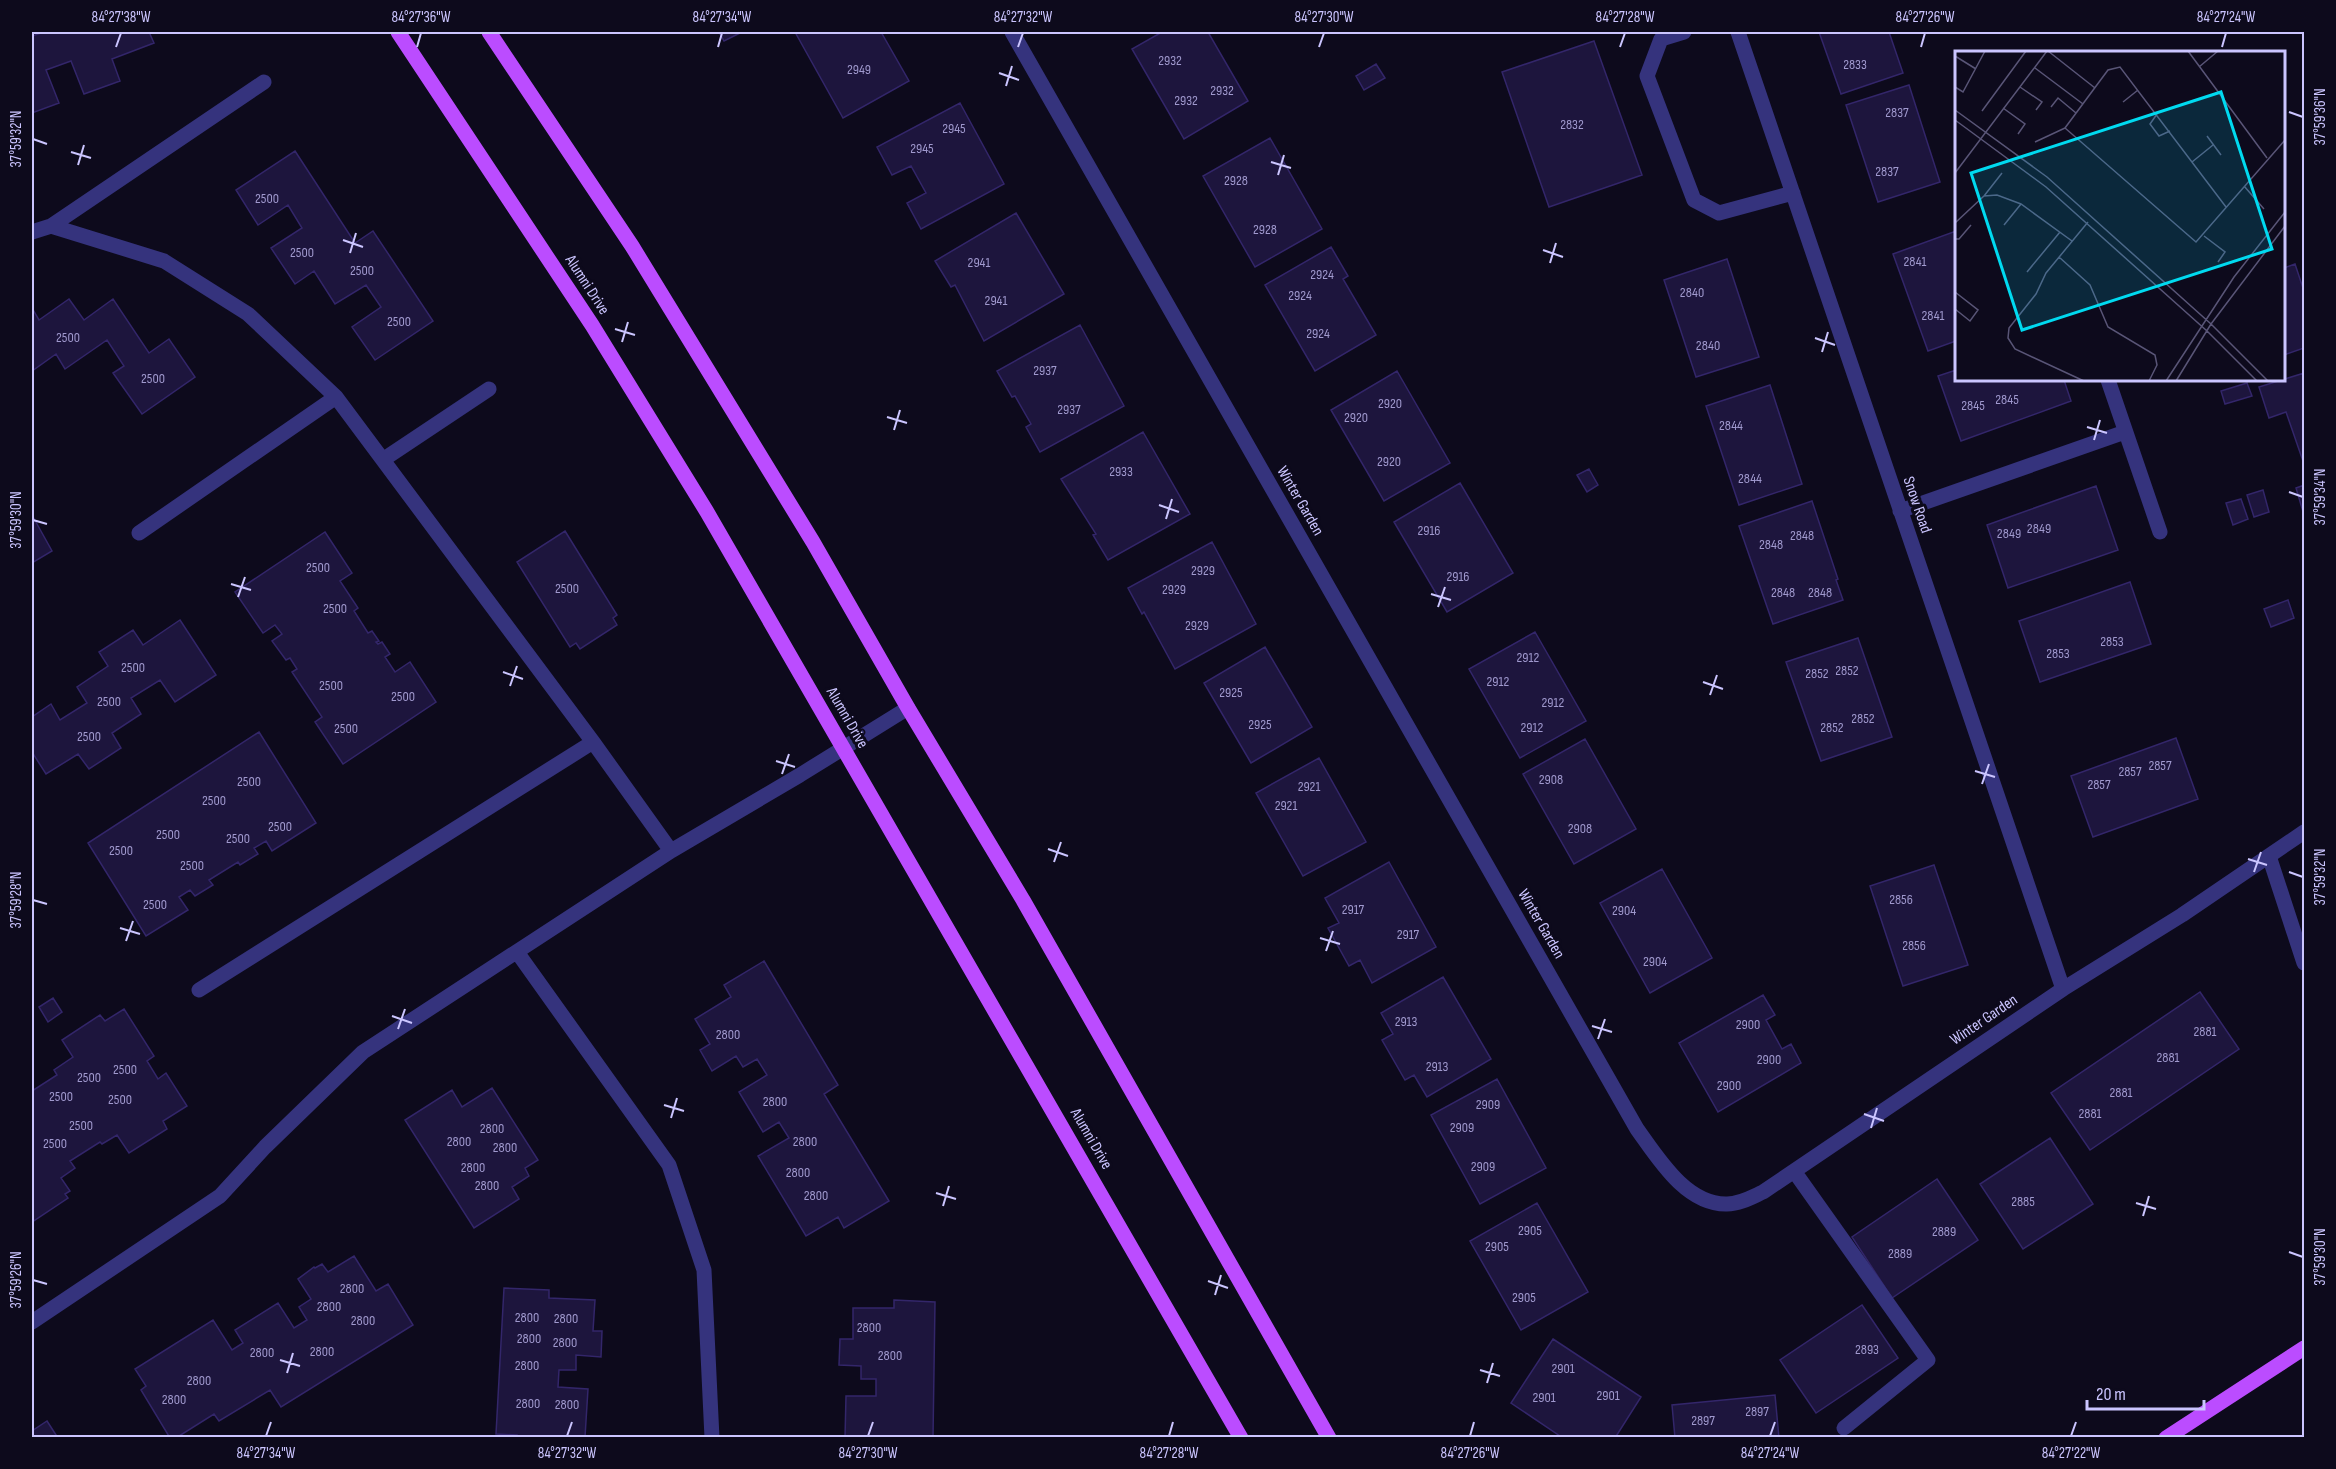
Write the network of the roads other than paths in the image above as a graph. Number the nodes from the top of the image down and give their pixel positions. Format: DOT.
graph roads {
  1 [pos="398,32"];
  2 [pos="489,32"];
  3 [pos="1012,32"];
  4 [pos="1684,32"];
  5 [pos="1738,32"];
  6 [pos="264,82"];
  7 [pos="1793,193"];
  8 [pos="51,226"];
  9 [pos="32,232"];
  10 [pos="2108,381"];
  11 [pos="489,389"];
  12 [pos="336,398"];
  13 [pos="2126,432"];
  14 [pos="384,459"];
  15 [pos="1900,511"];
  16 [pos="139,532"];
  17 [pos="2160,532"];
  18 [pos="908,708"];
  19 [pos="593,742"];
  20 [pos="844,749"];
  21 [pos="2304,832"];
  22 [pos="671,851"];
  23 [pos="2269,856"];
  24 [pos="517,952"];
  25 [pos="2304,963"];
  26 [pos="2062,989"];
  27 [pos="199,990"];
  28 [pos="1794,1171"];
  29 [pos="32,1322"];
  30 [pos="2304,1348"];
  31 [pos="1844,1428"];
  32 [pos="712,1437"];
  33 [pos="1241,1437"];
  34 [pos="1329,1437"];
  35 [pos="2166,1437"];
  1 -- 20 [label="main road, Alumni Drive"];
  2 -- 18 [label="main road"];
  3 -- 28 [label="street, Winter Garden"];
  4 -- 7 [label="street"];
  5 -- 7 [label="street, Snow Road"];
  6 -- 8 [label="street"];
  7 -- 15 [label="street, Snow Road"];
  8 -- 9 [label="street"];
  8 -- 12 [label="street"];
  10 -- 13 [label="street"];
  11 -- 14 [label="street"];
  12 -- 14 [label="street"];
  12 -- 16 [label="street"];
  13 -- 15 [label="street"];
  13 -- 17 [label="street"];
  14 -- 19 [label="street"];
  15 -- 26 [label="street, Snow Road"];
  18 -- 20 [label="street"];
  18 -- 34 [label="main road"];
  19 -- 22 [label="street"];
  19 -- 27 [label="street"];
  20 -- 22 [label="street"];
  20 -- 33 [label="main road, Alumni Drive"];
  21 -- 23 [label="street, Winter Garden"];
  22 -- 24 [label="street"];
  23 -- 25 [label="street"];
  23 -- 26 [label="street, Winter Garden"];
  24 -- 29 [label="street"];
  24 -- 32 [label="street"];
  26 -- 28 [label="street, Winter Garden"];
  28 -- 31 [label="street"];
  30 -- 35 [label="main road"];
}
